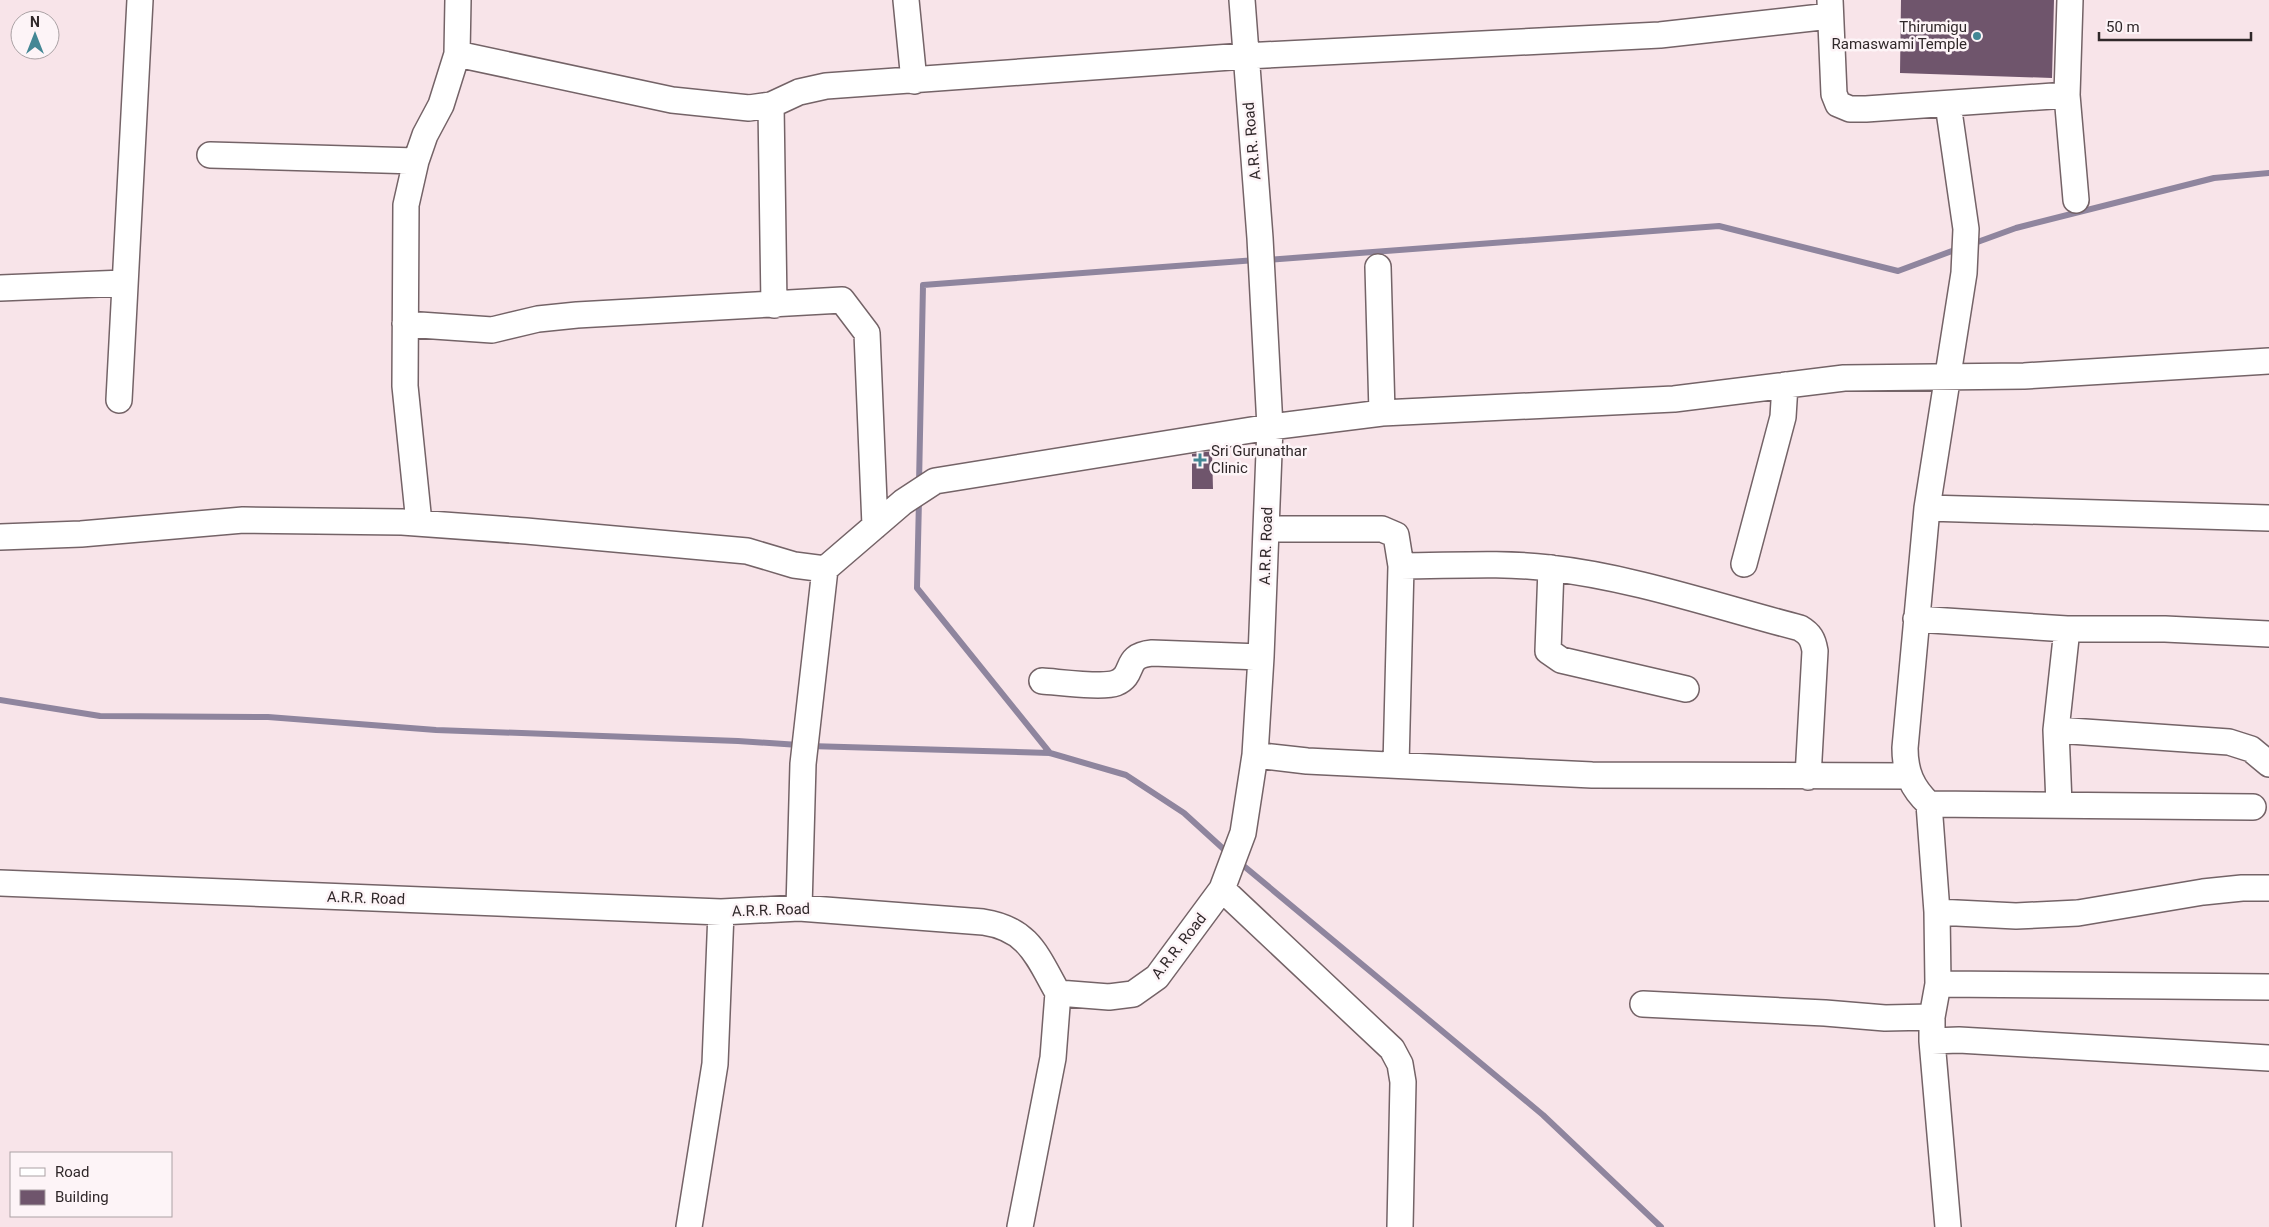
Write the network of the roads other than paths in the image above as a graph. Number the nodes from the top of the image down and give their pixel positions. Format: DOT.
graph roads {
  1 [pos="140,0"];
  2 [pos="458,0"];
  3 [pos="906,0"];
  4 [pos="1242,0"];
  5 [pos="2071,0"];
  6 [pos="1830,8"];
  7 [pos="457,54"];
  8 [pos="1245,56"];
  9 [pos="914,81"];
  10 [pos="2068,95"];
  11 [pos="1948,104"];
  12 [pos="771,105"];
  13 [pos="210,155"];
  14 [pos="416,162"];
  15 [pos="2076,200"];
  16 [pos="1378,267"];
  17 [pos="124,283"];
  18 [pos="0,288"];
  19 [pos="774,305"];
  20 [pos="405,324"];
  21 [pos="2269,361"];
  22 [pos="1946,377"];
  23 [pos="1785,385"];
  24 [pos="120,400"];
  25 [pos="1382,412"];
  26 [pos="1270,427"];
  27 [pos="1927,508"];
  28 [pos="2269,518"];
  29 [pos="419,523"];
  30 [pos="875,526"];
  31 [pos="1266,529"];
  32 [pos="0,537"];
  33 [pos="1744,564"];
  34 [pos="1401,566"];
  35 [pos="1551,568"];
  36 [pos="825,569"];
  37 [pos="1916,618"];
  38 [pos="2068,629"];
  39 [pos="2269,634"];
  40 [pos="1262,657"];
  41 [pos="1042,682"];
  42 [pos="1686,689"];
  43 [pos="2056,730"];
  44 [pos="1255,755"];
  45 [pos="2269,764"];
  46 [pos="1396,765"];
  47 [pos="1908,776"];
  48 [pos="1808,777"];
  49 [pos="1929,804"];
  50 [pos="2059,804"];
  51 [pos="2253,807"];
  52 [pos="1225,882"];
  53 [pos="0,883"];
  54 [pos="2269,888"];
  55 [pos="799,908"];
  56 [pos="720,912"];
  57 [pos="1937,912"];
  58 [pos="1938,984"];
  59 [pos="2269,987"];
  60 [pos="1058,993"];
  61 [pos="1643,1004"];
  62 [pos="1932,1029"];
  63 [pos="2269,1058"];
  64 [pos="689,1227"];
  65 [pos="1020,1227"];
  66 [pos="1400,1227"];
  67 [pos="1948,1227"];
  1 -- 17 [label="street"];
  2 -- 7 [label="street"];
  3 -- 9 [label="street"];
  4 -- 8 [label="street, A.R.R. Road"];
  5 -- 10 [label="street"];
  6 -- 8 [label="street"];
  6 -- 11 [label="street"];
  7 -- 12 [label="street"];
  7 -- 14 [label="street"];
  8 -- 9 [label="street"];
  8 -- 26 [label="street, A.R.R. Road"];
  9 -- 12 [label="street"];
  10 -- 11 [label="street"];
  10 -- 15 [label="street"];
  11 -- 22 [label="street"];
  12 -- 19 [label="street"];
  13 -- 14 [label="street"];
  14 -- 20 [label="street"];
  16 -- 25 [label="street"];
  17 -- 18 [label="street"];
  17 -- 24 [label="street"];
  19 -- 20 [label="street"];
  19 -- 30 [label="street"];
  20 -- 29 [label="street"];
  21 -- 22 [label="street"];
  22 -- 23 [label="street"];
  22 -- 27 [label="street"];
  23 -- 25 [label="street"];
  23 -- 33 [label="street"];
  25 -- 26 [label="street"];
  26 -- 30 [label="street"];
  26 -- 31 [label="street, A.R.R. Road"];
  27 -- 28 [label="street"];
  27 -- 37 [label="street"];
  29 -- 32 [label="street"];
  29 -- 36 [label="street"];
  30 -- 36 [label="street"];
  31 -- 34 [label="street"];
  31 -- 40 [label="street, A.R.R. Road"];
  34 -- 35 [label="street"];
  34 -- 46 [label="street"];
  35 -- 42 [label="street"];
  35 -- 48 [label="street"];
  36 -- 55 [label="street"];
  37 -- 38 [label="street"];
  37 -- 47 [label="street"];
  38 -- 39 [label="street"];
  38 -- 43 [label="street"];
  40 -- 41 [label="street"];
  40 -- 44 [label="street, A.R.R. Road"];
  43 -- 45 [label="street"];
  43 -- 50 [label="street"];
  44 -- 46 [label="street"];
  44 -- 52 [label="street, A.R.R. Road"];
  46 -- 48 [label="street"];
  47 -- 48 [label="street"];
  47 -- 49 [label="street"];
  49 -- 50 [label="street"];
  49 -- 57 [label="street"];
  50 -- 51 [label="street"];
  52 -- 60 [label="street, A.R.R. Road"];
  52 -- 66 [label="street"];
  53 -- 56 [label="street, A.R.R. Road"];
  54 -- 57 [label="street"];
  55 -- 56 [label="street, A.R.R. Road"];
  55 -- 60 [label="street, A.R.R. Road"];
  56 -- 64 [label="street"];
  57 -- 58 [label="street"];
  58 -- 59 [label="street"];
  58 -- 62 [label="street"];
  60 -- 65 [label="street"];
  61 -- 62 [label="street"];
  62 -- 63 [label="street"];
  62 -- 67 [label="street"];
}
